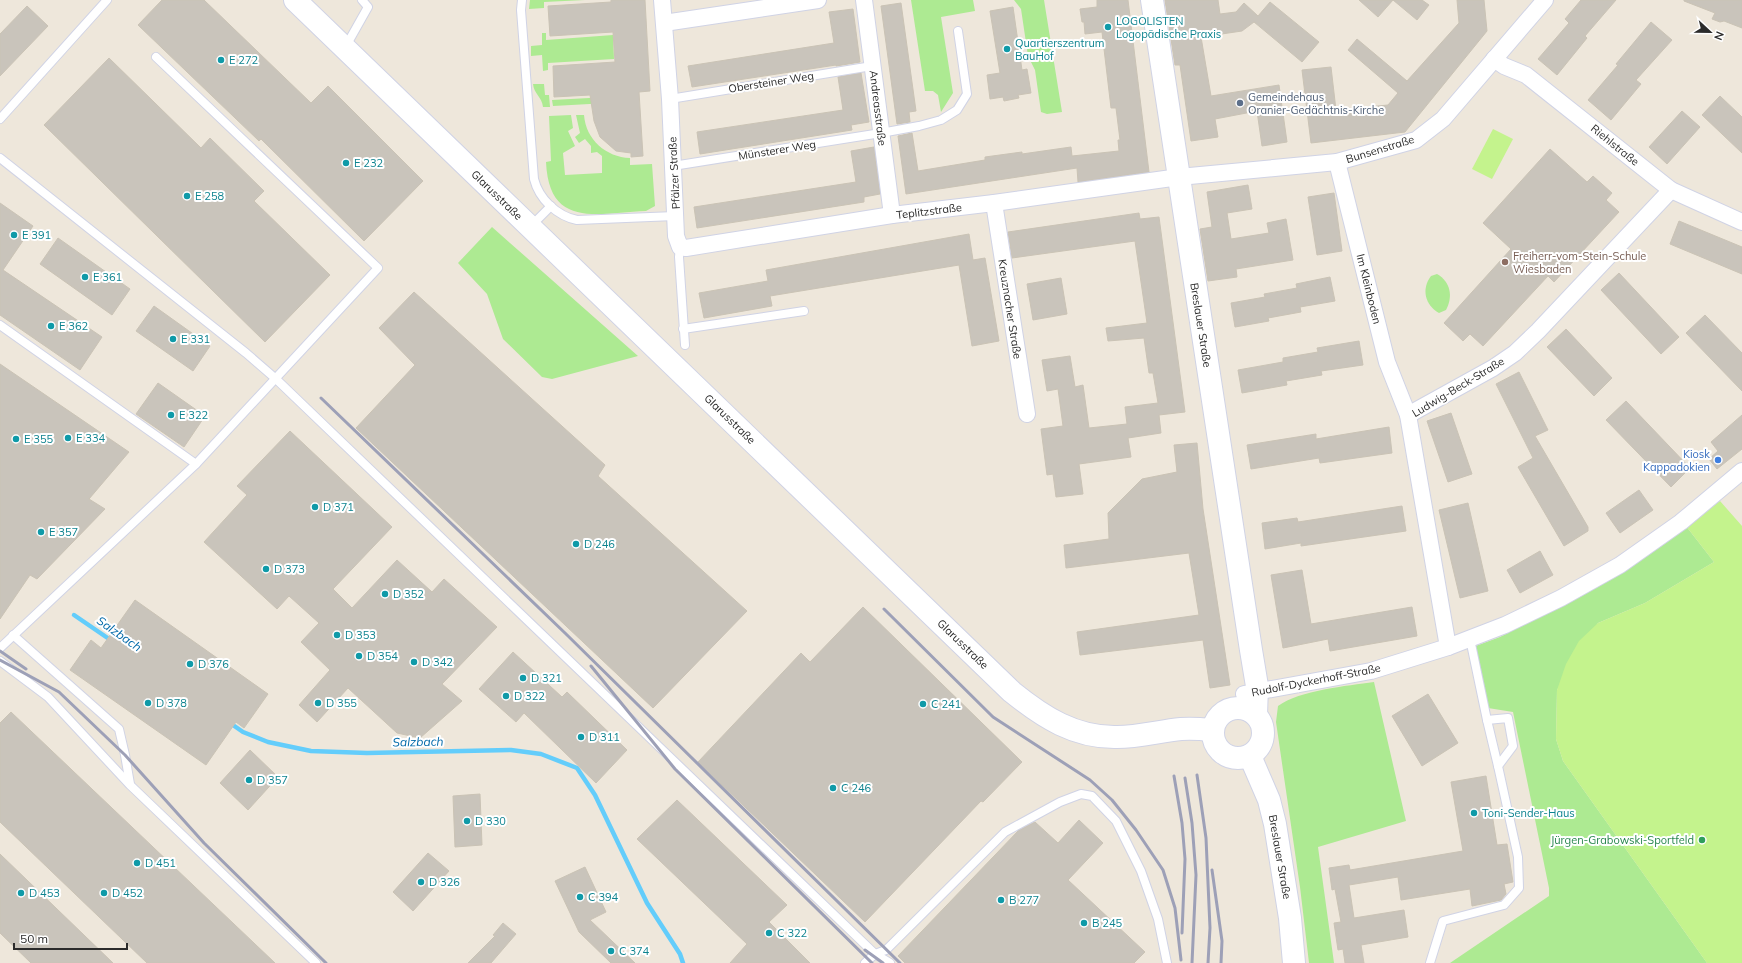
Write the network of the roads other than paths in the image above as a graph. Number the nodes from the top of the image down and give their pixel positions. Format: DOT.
graph roads {
  1 [pos="107,0"];
  2 [pos="294,0"];
  3 [pos="362,0"];
  4 [pos="374,0"];
  5 [pos="522,0"];
  6 [pos="662,0"];
  7 [pos="818,0"];
  8 [pos="864,0"];
  9 [pos="1152,0"];
  10 [pos="1536,3"];
  11 [pos="368,7"];
  12 [pos="664,23"];
  13 [pos="958,31"];
  14 [pos="345,48"];
  15 [pos="156,57"];
  16 [pos="1494,59"];
  17 [pos="872,66"];
  18 [pos="670,99"];
  19 [pos="0,119"];
  20 [pos="881,133"];
  21 [pos="0,158"];
  22 [pos="1336,162"];
  23 [pos="674,166"];
  24 [pos="1179,177"];
  25 [pos="1670,190"];
  26 [pos="994,203"];
  27 [pos="551,206"];
  28 [pos="892,215"];
  29 [pos="675,216"];
  30 [pos="1742,222"];
  31 [pos="530,227"];
  32 [pos="680,247"];
  33 [pos="804,311"];
  34 [pos="0,325"];
  35 [pos="683,329"];
  36 [pos="685,345"];
  37 [pos="276,379"];
  38 [pos="1027,414"];
  39 [pos="1408,415"];
  40 [pos="196,464"];
  41 [pos="1742,471"];
  42 [pos="13,635"];
  43 [pos="1470,639"];
  44 [pos="1448,647"];
  45 [pos="0,648"];
  46 [pos="0,661"];
  47 [pos="1245,698"];
  48 [pos="1487,720"];
  49 [pos="1212,730"];
  50 [pos="1250,756"];
  51 [pos="1498,766"];
  52 [pos="130,785"];
  53 [pos="875,954"];
  54 [pos="316,963"];
  55 [pos="865,963"];
  56 [pos="890,963"];
  57 [pos="1167,963"];
  58 [pos="1294,963"];
  59 [pos="1430,963"];
  1 -- 19 [label="lane"];
  2 -- 14 [label="street, Glarusstraße"];
  3 -- 11 [label="lane"];
  4 -- 11 [label="lane"];
  5 -- 27 [label="lane"];
  6 -- 12 [label="street, Pfälzer Straße"];
  7 -- 12 [label="street"];
  8 -- 17 [label="street, Andreasstraße"];
  9 -- 24 [label="street, Breslauer Straße"];
  10 -- 16 [label="street, Bunsenstraße"];
  11 -- 14 [label="lane"];
  12 -- 18 [label="street, Pfälzer Straße"];
  13 -- 20 [label="lane, Münsterer Weg"];
  14 -- 31 [label="street, Glarusstraße"];
  15 -- 37 [label="lane"];
  16 -- 22 [label="street, Bunsenstraße"];
  16 -- 25 [label="street, Riehlstraße"];
  17 -- 18 [label="lane, Obersteiner Weg"];
  17 -- 20 [label="street, Andreasstraße"];
  18 -- 23 [label="street, Pfälzer Straße"];
  20 -- 23 [label="lane, Münsterer Weg"];
  20 -- 28 [label="street, Andreasstraße"];
  21 -- 37 [label="lane"];
  22 -- 24 [label="street, Bunsenstraße"];
  22 -- 39 [label="street, Im Kleinboden"];
  23 -- 29 [label="street, Pfälzer Straße"];
  24 -- 26 [label="street, Teplitzstraße"];
  24 -- 47 [label="street, Breslauer Straße"];
  25 -- 30 [label="street, Riehlstraße"];
  25 -- 39 [label="street, Ludwig-Beck-Straße"];
  26 -- 28 [label="street, Teplitzstraße"];
  26 -- 38 [label="street, Kreuznacher Straße"];
  27 -- 29 [label="lane"];
  27 -- 31 [label="lane"];
  28 -- 32 [label="street, Teplitzstraße"];
  29 -- 32 [label="street, Pfälzer Straße"];
  31 -- 49 [label="street, Glarusstraße"];
  32 -- 35 [label="lane, Pfälzer Straße"];
  33 -- 35 [label="lane"];
  34 -- 40 [label="lane"];
  35 -- 36 [label="lane, Pfälzer Straße"];
  37 -- 40 [label="lane"];
  37 -- 53 [label="lane"];
  39 -- 44 [label="street, Ludwig-Beck-Straße"];
  40 -- 42 [label="lane"];
  41 -- 43 [label="street, Rudolf-Dyckerhoff-Straße"];
  42 -- 45 [label="lane"];
  42 -- 52 [label="lane"];
  43 -- 44 [label="street, Rudolf-Dyckerhoff-Straße"];
  43 -- 48 [label="lane"];
  44 -- 47 [label="street, Rudolf-Dyckerhoff-Straße"];
  46 -- 52 [label="lane"];
  47 -- 49 [label="street"];
  47 -- 50 [label="street, Breslauer Straße"];
  48 -- 51 [label="lane"];
  48 -- 51 [label="lane"];
  49 -- 50 [label="street"];
  50 -- 58 [label="street, Breslauer Straße"];
  51 -- 59 [label="lane"];
  52 -- 54 [label="lane"];
  53 -- 55 [label="lane"];
  53 -- 56 [label="lane"];
  53 -- 57 [label="lane"];
}
